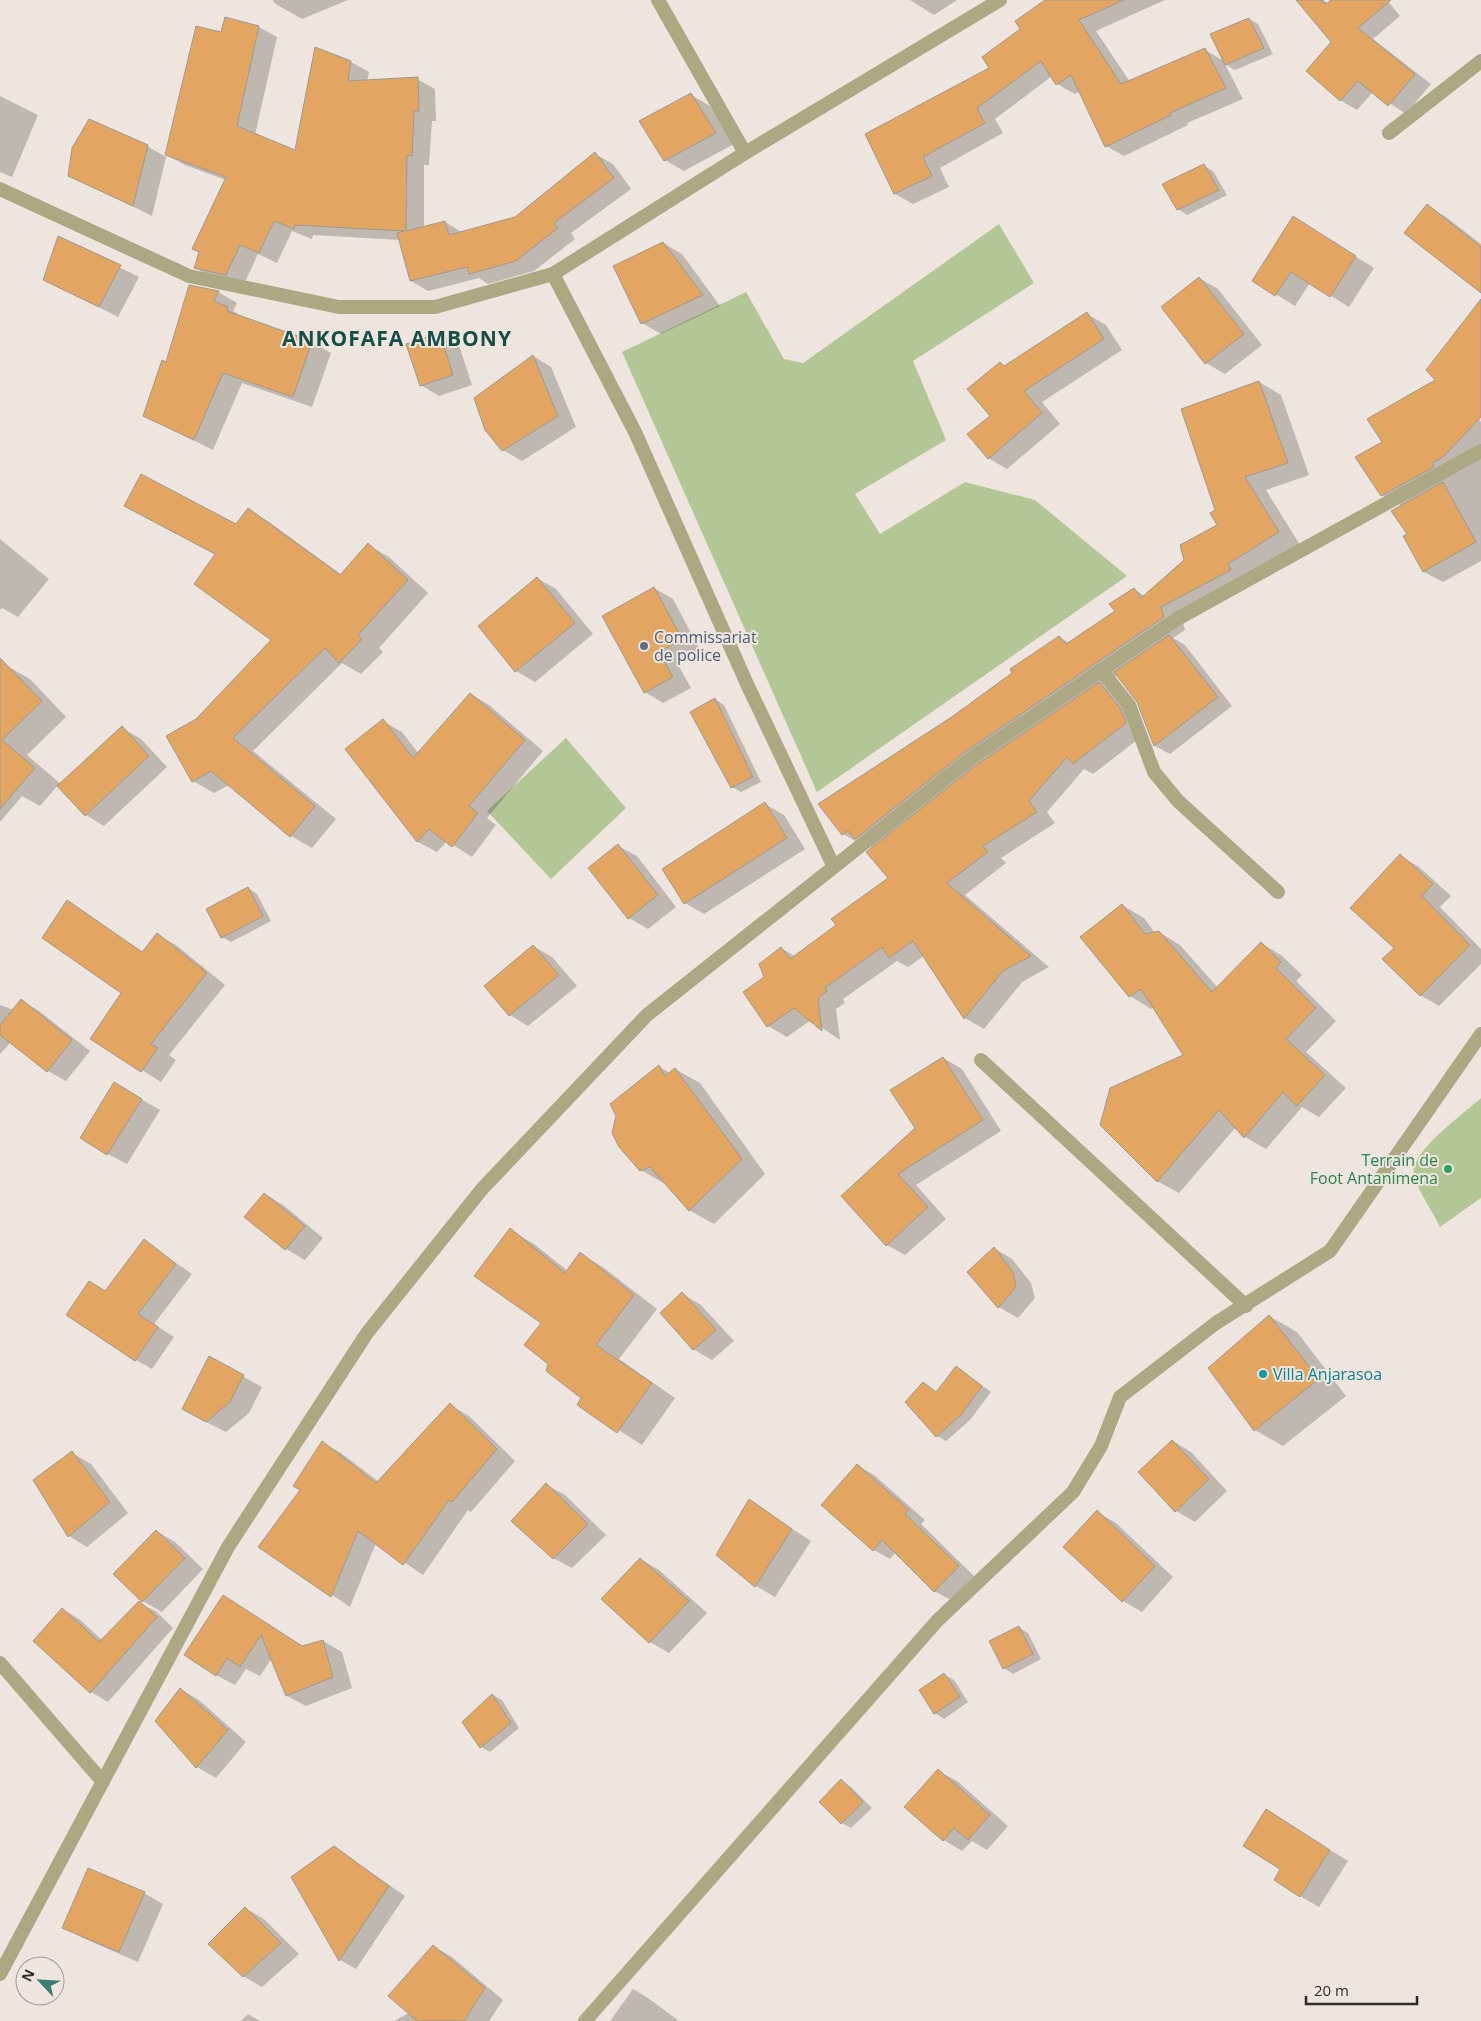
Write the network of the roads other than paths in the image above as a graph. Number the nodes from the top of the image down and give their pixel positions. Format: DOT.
graph roads {
  1 [pos="658,0"];
  2 [pos="1000,0"];
  3 [pos="1481,61"];
  4 [pos="1389,133"];
  5 [pos="745,153"];
  6 [pos="0,189"];
  7 [pos="553,274"];
  8 [pos="1481,450"];
  9 [pos="1101,670"];
  10 [pos="834,867"];
  11 [pos="1278,892"];
  12 [pos="1481,1034"];
  13 [pos="981,1060"];
  14 [pos="1246,1306"];
  15 [pos="0,1663"];
  16 [pos="103,1782"];
  17 [pos="0,1974"];
  18 [pos="585,2021"];
  1 -- 5 [label="street"];
  2 -- 5 [label="street"];
  3 -- 4 [label="street"];
  5 -- 7 [label="street"];
  6 -- 7 [label="street"];
  7 -- 10 [label="street"];
  8 -- 9 [label="street"];
  9 -- 10 [label="street"];
  9 -- 11 [label="street"];
  10 -- 16 [label="street"];
  12 -- 14 [label="street"];
  13 -- 14 [label="street"];
  14 -- 18 [label="street"];
  15 -- 16 [label="street"];
  16 -- 17 [label="street"];
}
